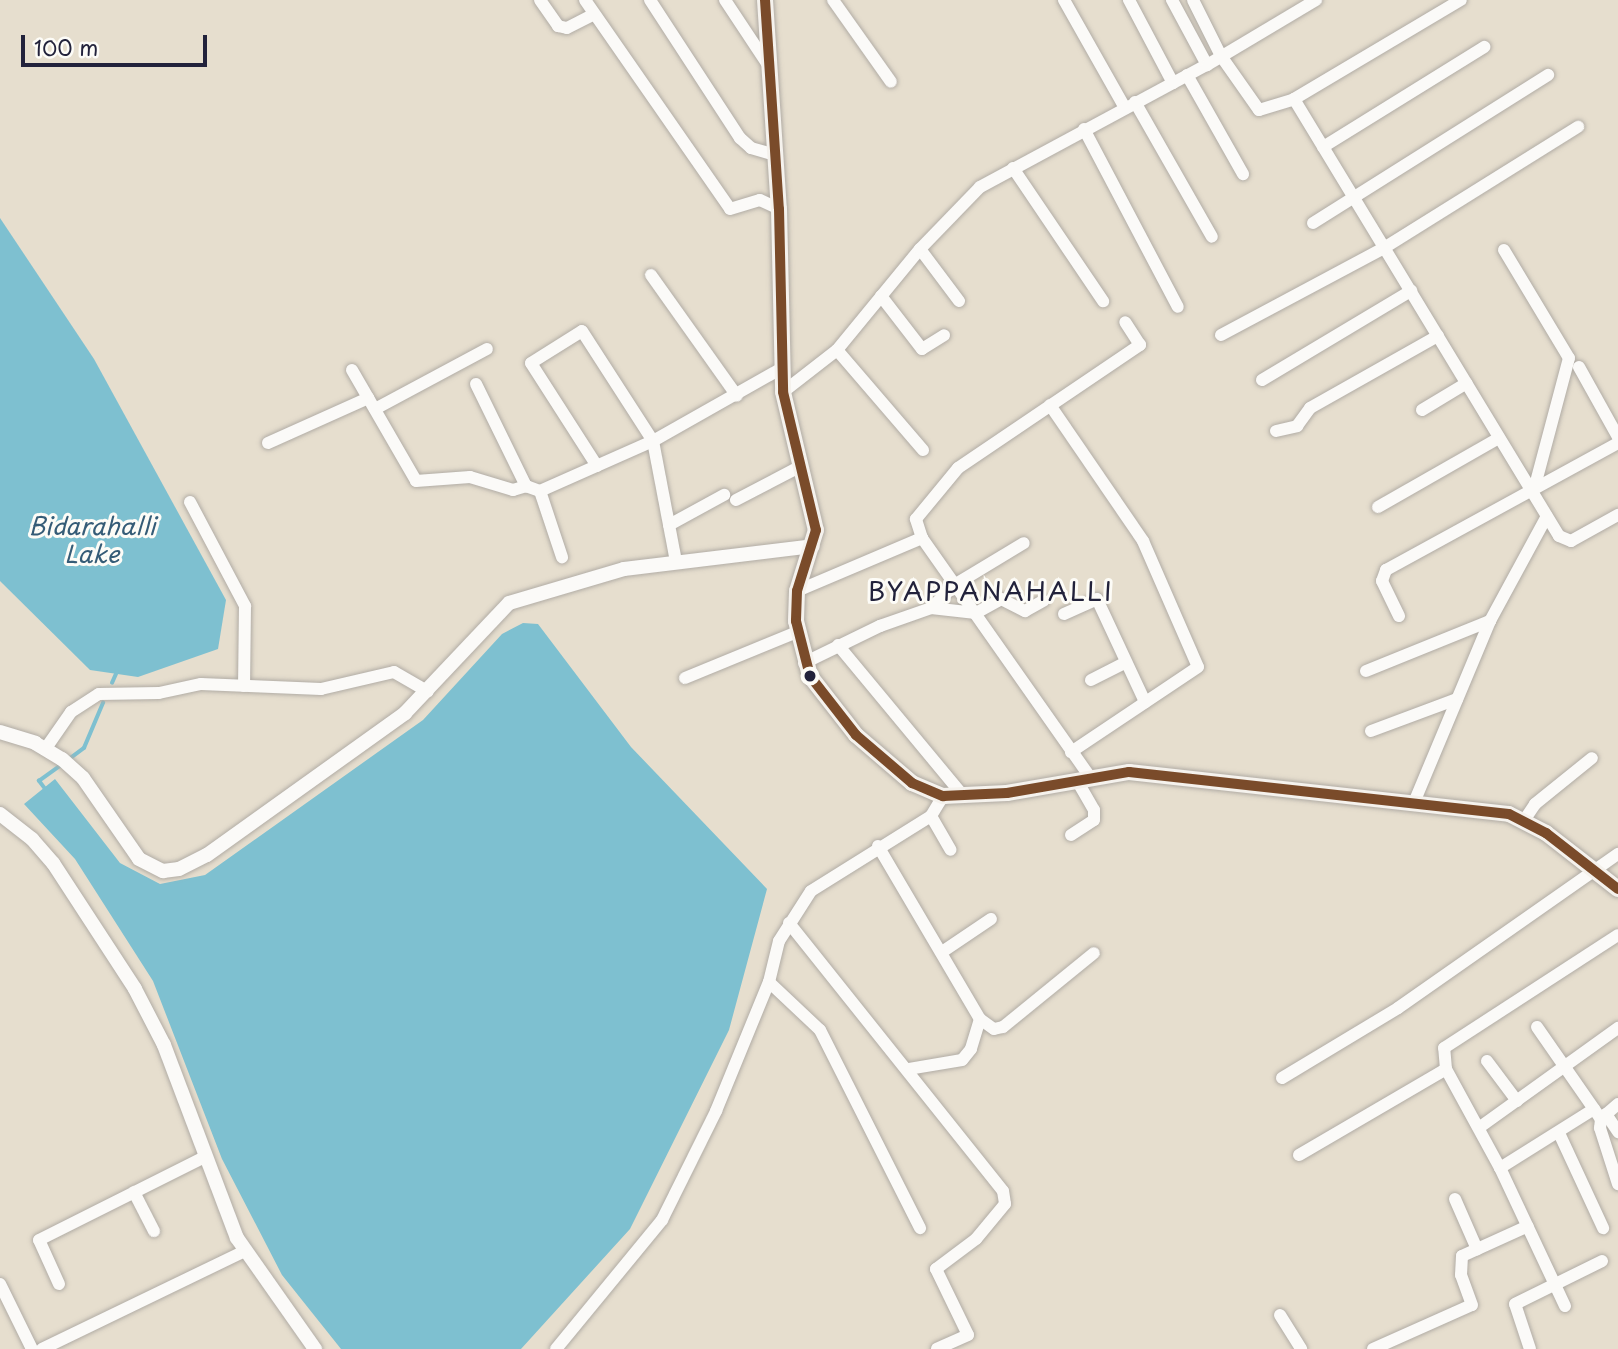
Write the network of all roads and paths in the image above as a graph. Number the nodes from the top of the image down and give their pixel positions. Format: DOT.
graph roads {
  1 [pos="540,0"];
  2 [pos="585,0"];
  3 [pos="650,0"];
  4 [pos="725,0"];
  5 [pos="765,0"];
  6 [pos="833,0"];
  7 [pos="1064,0"];
  8 [pos="1129,0"];
  9 [pos="1172,0"];
  10 [pos="1192,0"];
  11 [pos="1316,0"];
  12 [pos="1461,0"];
  13 [pos="594,14"];
  14 [pos="1199,20"];
  15 [pos="1187,26"];
  16 [pos="1484,47"];
  17 [pos="1221,56"];
  18 [pos="768,65"];
  19 [pos="1207,65"];
  20 [pos="1187,75"];
  21 [pos="1548,75"];
  22 [pos="891,82"];
  23 [pos="1173,83"];
  24 [pos="1294,99"];
  25 [pos="1130,105"];
  26 [pos="1578,127"];
  27 [pos="1084,130"];
  28 [pos="1323,147"];
  29 [pos="775,155"];
  30 [pos="1013,168"];
  31 [pos="1243,174"];
  32 [pos="1354,198"];
  33 [pos="779,209"];
  34 [pos="1313,223"];
  35 [pos="1212,237"];
  36 [pos="1384,248"];
  37 [pos="920,249"];
  38 [pos="1504,250"];
  39 [pos="651,275"];
  40 [pos="1411,291"];
  41 [pos="881,296"];
  42 [pos="959,300"];
  43 [pos="1103,301"];
  44 [pos="1178,307"];
  45 [pos="1125,321"];
  46 [pos="944,335"];
  47 [pos="1221,335"];
  48 [pos="1438,336"];
  49 [pos="487,349"];
  50 [pos="837,350"];
  51 [pos="782,368"];
  52 [pos="1579,368"];
  53 [pos="352,370"];
  54 [pos="1262,380"];
  55 [pos="1467,383"];
  56 [pos="476,384"];
  57 [pos="783,392"];
  58 [pos="737,396"];
  59 [pos="372,403"];
  60 [pos="1050,405"];
  61 [pos="1422,410"];
  62 [pos="1276,431"];
  63 [pos="1618,437"];
  64 [pos="1499,438"];
  65 [pos="653,441"];
  66 [pos="268,443"];
  67 [pos="1618,443"];
  68 [pos="923,450"];
  69 [pos="597,466"];
  70 [pos="799,467"];
  71 [pos="526,485"];
  72 [pos="1533,487"];
  73 [pos="540,491"];
  74 [pos="190,502"];
  75 [pos="1378,507"];
  76 [pos="1618,514"];
  77 [pos="1547,516"];
  78 [pos="669,525"];
  79 [pos="922,538"];
  80 [pos="1024,542"];
  81 [pos="813,546"];
  82 [pos="562,557"];
  83 [pos="676,562"];
  84 [pos="956,584"];
  85 [pos="797,591"];
  86 [pos="1043,601"];
  87 [pos="931,608"];
  88 [pos="976,613"];
  89 [pos="1064,614"];
  90 [pos="1399,616"];
  91 [pos="1490,621"];
  92 [pos="797,632"];
  93 [pos="838,645"];
  94 [pos="1126,662"];
  95 [pos="804,663"];
  96 [pos="1366,671"];
  97 [pos="685,678"];
  98 [pos="1091,680"];
  99 [pos="244,686"];
  100 [pos="428,692"];
  101 [pos="1457,699"];
  102 [pos="1146,702"];
  103 [pos="1371,731"];
  104 [pos="0,732"];
  105 [pos="46,748"];
  106 [pos="1070,752"];
  107 [pos="1592,758"];
  108 [pos="1084,779"];
  109 [pos="943,796"];
  110 [pos="964,797"];
  111 [pos="1413,806"];
  112 [pos="0,814"];
  113 [pos="931,816"];
  114 [pos="1525,819"];
  115 [pos="1071,835"];
  116 [pos="878,846"];
  117 [pos="951,850"];
  118 [pos="1618,854"];
  119 [pos="1595,871"];
  120 [pos="1618,890"];
  121 [pos="992,919"];
  122 [pos="789,923"];
  123 [pos="1618,934"];
  124 [pos="942,952"];
  125 [pos="1094,953"];
  126 [pos="769,982"];
  127 [pos="980,1019"];
  128 [pos="1537,1027"];
  129 [pos="1616,1033"];
  130 [pos="1488,1061"];
  131 [pos="1564,1067"];
  132 [pos="908,1069"];
  133 [pos="1446,1069"];
  134 [pos="1282,1078"];
  135 [pos="1517,1101"];
  136 [pos="1618,1104"];
  137 [pos="1600,1114"];
  138 [pos="1480,1127"];
  139 [pos="1618,1132"];
  140 [pos="1559,1133"];
  141 [pos="1299,1155"];
  142 [pos="205,1157"];
  143 [pos="1500,1168"];
  144 [pos="1617,1181"];
  145 [pos="134,1192"];
  146 [pos="1455,1199"];
  147 [pos="1528,1226"];
  148 [pos="920,1227"];
  149 [pos="1603,1228"];
  150 [pos="154,1231"];
  151 [pos="1477,1249"];
  152 [pos="245,1251"];
  153 [pos="1602,1261"];
  154 [pos="0,1284"];
  155 [pos="59,1284"];
  156 [pos="1555,1284"];
  157 [pos="1566,1306"];
  158 [pos="1280,1315"];
  159 [pos="32,1349"];
  160 [pos="42,1349"];
  161 [pos="315,1349"];
  162 [pos="556,1349"];
  163 [pos="937,1349"];
  164 [pos="1301,1349"];
  165 [pos="1373,1349"];
  166 [pos="1530,1349"];
  1 -- 13 [label="street"];
  2 -- 13 [label="street"];
  3 -- 29 [label="street"];
  4 -- 18 [label="street"];
  5 -- 18 [label="main road"];
  6 -- 22 [label="street"];
  7 -- 25 [label="street"];
  8 -- 23 [label="street"];
  9 -- 15 [label="street"];
  10 -- 14 [label="street"];
  11 -- 17 [label="street"];
  12 -- 24 [label="street"];
  13 -- 33 [label="street"];
  14 -- 15 [label="street"];
  14 -- 17 [label="street"];
  15 -- 19 [label="street"];
  16 -- 28 [label="street"];
  17 -- 19 [label="street"];
  17 -- 24 [label="street"];
  18 -- 29 [label="main road"];
  19 -- 20 [label="street"];
  20 -- 23 [label="street"];
  20 -- 31 [label="street"];
  21 -- 32 [label="street"];
  23 -- 25 [label="street"];
  24 -- 28 [label="street"];
  25 -- 27 [label="street"];
  25 -- 35 [label="street"];
  26 -- 36 [label="street"];
  27 -- 30 [label="street"];
  27 -- 44 [label="street"];
  28 -- 32 [label="street"];
  29 -- 33 [label="main road"];
  30 -- 37 [label="street"];
  30 -- 43 [label="street"];
  32 -- 34 [label="street"];
  32 -- 36 [label="street"];
  33 -- 51 [label="main road"];
  36 -- 40 [label="street"];
  36 -- 47 [label="street"];
  37 -- 41 [label="street"];
  37 -- 42 [label="street"];
  38 -- 72 [label="street"];
  39 -- 58 [label="street"];
  40 -- 48 [label="street"];
  40 -- 54 [label="street"];
  41 -- 46 [label="street"];
  41 -- 50 [label="street"];
  45 -- 60 [label="street"];
  48 -- 55 [label="street"];
  48 -- 62 [label="street"];
  49 -- 59 [label="street"];
  50 -- 57 [label="street"];
  50 -- 68 [label="street"];
  51 -- 57 [label="main road"];
  51 -- 58 [label="street"];
  52 -- 63 [label="street"];
  53 -- 59 [label="street"];
  55 -- 61 [label="street"];
  55 -- 64 [label="street"];
  56 -- 71 [label="street"];
  57 -- 70 [label="main road"];
  58 -- 65 [label="street"];
  59 -- 66 [label="street"];
  59 -- 71 [label="street"];
  60 -- 79 [label="street"];
  60 -- 102 [label="street"];
  64 -- 72 [label="street"];
  64 -- 75 [label="street"];
  65 -- 69 [label="street"];
  65 -- 69 [label="street"];
  65 -- 78 [label="street"];
  67 -- 72 [label="street"];
  69 -- 73 [label="street"];
  70 -- 78 [label="street"];
  70 -- 81 [label="main road"];
  71 -- 73 [label="street"];
  72 -- 77 [label="street"];
  72 -- 90 [label="street"];
  73 -- 82 [label="street"];
  74 -- 99 [label="street"];
  76 -- 77 [label="street"];
  77 -- 91 [label="street"];
  78 -- 83 [label="street"];
  79 -- 84 [label="street"];
  79 -- 85 [label="street"];
  80 -- 84 [label="street"];
  81 -- 83 [label="street"];
  81 -- 85 [label="main road"];
  83 -- 100 [label="street"];
  84 -- 87 [label="street"];
  84 -- 88 [label="street"];
  85 -- 92 [label="main road"];
  86 -- 88 [label="street"];
  87 -- 88 [label="street"];
  87 -- 93 [label="street"];
  88 -- 106 [label="street"];
  89 -- 94 [label="street"];
  91 -- 96 [label="street"];
  91 -- 101 [label="street"];
  92 -- 95 [label="main road"];
  92 -- 97 [label="street"];
  93 -- 95 [label="street"];
  93 -- 110 [label="street"];
  94 -- 98 [label="street"];
  94 -- 102 [label="street"];
  95 -- 109 [label="main road"];
  99 -- 100 [label="street"];
  99 -- 105 [label="street"];
  100 -- 105 [label="street"];
  101 -- 103 [label="street"];
  101 -- 111 [label="street"];
  102 -- 106 [label="street"];
  104 -- 105 [label="street"];
  106 -- 108 [label="street"];
  107 -- 114 [label="street"];
  108 -- 110 [label="main road"];
  108 -- 111 [label="main road"];
  108 -- 115 [label="street"];
  109 -- 110 [label="main road"];
  109 -- 113 [label="street"];
  111 -- 114 [label="main road"];
  112 -- 142 [label="street"];
  113 -- 116 [label="street"];
  113 -- 117 [label="street"];
  114 -- 119 [label="main road"];
  116 -- 122 [label="street"];
  116 -- 124 [label="street"];
  118 -- 119 [label="street"];
  119 -- 120 [label="main road"];
  119 -- 134 [label="street"];
  121 -- 124 [label="street"];
  122 -- 126 [label="street"];
  122 -- 132 [label="street"];
  123 -- 133 [label="street"];
  124 -- 127 [label="street"];
  125 -- 127 [label="street"];
  126 -- 148 [label="street"];
  126 -- 162 [label="street"];
  127 -- 132 [label="street"];
  128 -- 131 [label="street"];
  129 -- 131 [label="street"];
  130 -- 135 [label="street"];
  131 -- 135 [label="street"];
  131 -- 137 [label="street"];
  132 -- 163 [label="street"];
  133 -- 138 [label="street"];
  133 -- 141 [label="street"];
  135 -- 138 [label="street"];
  136 -- 137 [label="street"];
  137 -- 139 [label="street"];
  137 -- 140 [label="street"];
  137 -- 144 [label="street"];
  138 -- 143 [label="street"];
  140 -- 143 [label="street"];
  140 -- 149 [label="street"];
  142 -- 145 [label="street"];
  142 -- 152 [label="street"];
  143 -- 147 [label="street"];
  145 -- 150 [label="street"];
  145 -- 155 [label="street"];
  146 -- 151 [label="street"];
  147 -- 151 [label="street"];
  147 -- 156 [label="street"];
  151 -- 165 [label="street"];
  152 -- 160 [label="street"];
  152 -- 161 [label="street"];
  153 -- 156 [label="street"];
  154 -- 159 [label="street"];
  156 -- 157 [label="street"];
  156 -- 166 [label="street"];
  158 -- 164 [label="street"];
}
